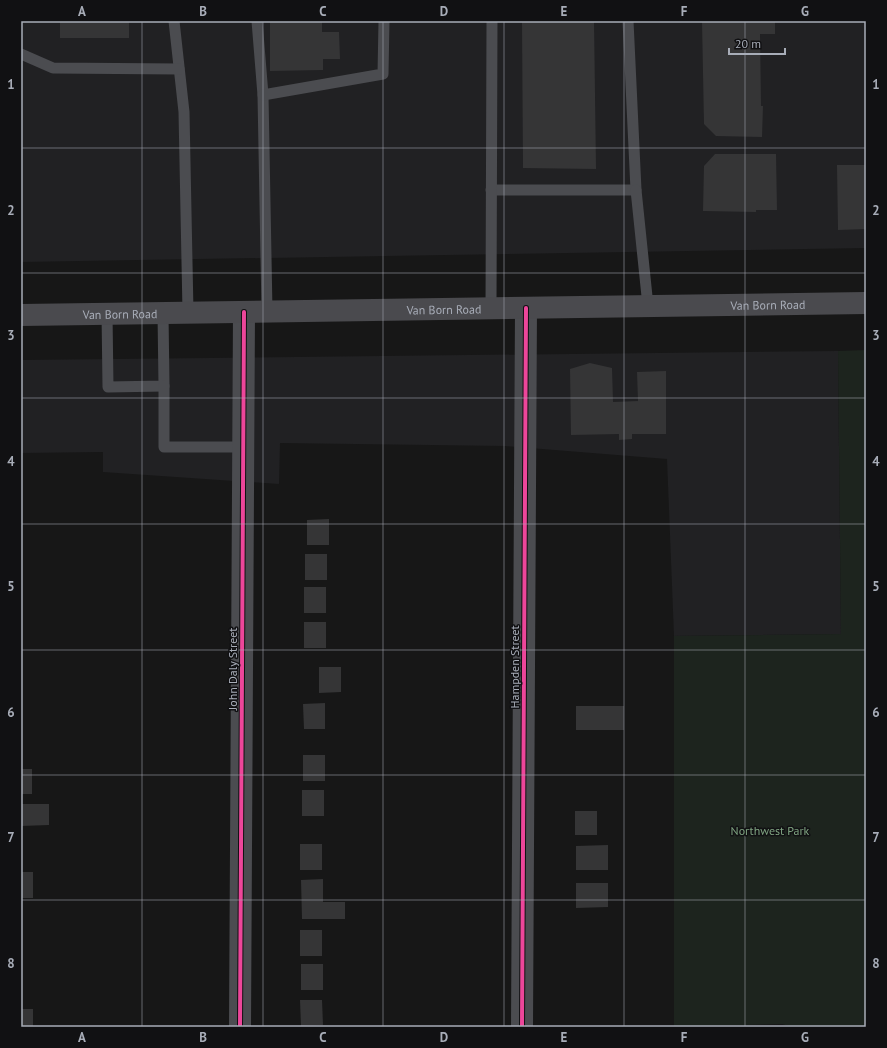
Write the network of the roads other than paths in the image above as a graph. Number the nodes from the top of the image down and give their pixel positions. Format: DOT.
graph roads {
  1 [pos="174,21"];
  2 [pos="257,21"];
  3 [pos="384,21"];
  4 [pos="492,21"];
  5 [pos="628,21"];
  6 [pos="21,54"];
  7 [pos="179,68"];
  8 [pos="263,95"];
  9 [pos="492,190"];
  10 [pos="636,190"];
  11 [pos="866,303"];
  12 [pos="648,306"];
  13 [pos="490,308"];
  14 [pos="526,308"];
  15 [pos="267,311"];
  16 [pos="188,312"];
  17 [pos="244,312"];
  18 [pos="163,313"];
  19 [pos="107,314"];
  20 [pos="21,315"];
  21 [pos="164,386"];
  22 [pos="243,447"];
  23 [pos="240,1027"];
  24 [pos="522,1027"];
  1 -- 7 [label="lane"];
  2 -- 8 [label="lane"];
  3 -- 8 [label="lane"];
  4 -- 9 [label="lane"];
  5 -- 10 [label="lane"];
  6 -- 7 [label="lane"];
  7 -- 16 [label="lane"];
  8 -- 15 [label="lane"];
  9 -- 10 [label="lane"];
  9 -- 13 [label="lane"];
  10 -- 12 [label="lane"];
  11 -- 12 [label="main road, Van Born Road"];
  12 -- 14 [label="main road, Van Born Road"];
  13 -- 14 [label="main road, Van Born Road"];
  13 -- 15 [label="main road, Van Born Road"];
  14 -- 24 [label="street, Hampden Street"];
  15 -- 17 [label="main road, Van Born Road"];
  16 -- 17 [label="main road, Van Born Road"];
  16 -- 18 [label="main road, Van Born Road"];
  17 -- 22 [label="street, John Daly Street"];
  18 -- 19 [label="main road, Van Born Road"];
  18 -- 21 [label="lane"];
  19 -- 20 [label="main road, Van Born Road"];
  19 -- 21 [label="lane"];
  21 -- 22 [label="lane"];
  22 -- 23 [label="street, John Daly Street"];
}
